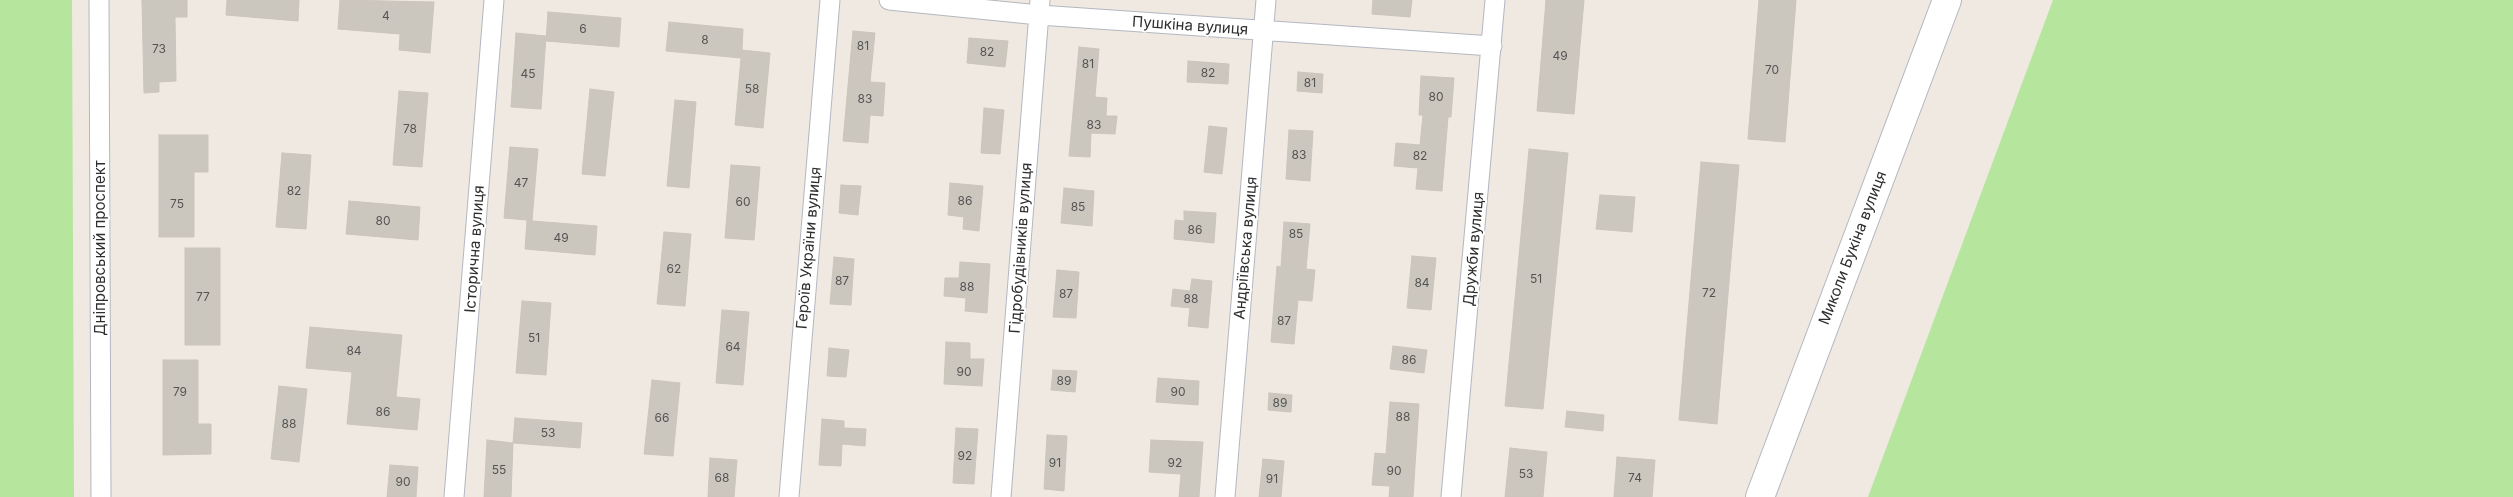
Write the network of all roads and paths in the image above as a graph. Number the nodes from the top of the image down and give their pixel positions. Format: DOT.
graph roads {
  1 [pos="99,0"];
  2 [pos="494,0"];
  3 [pos="830,0"];
  4 [pos="889,0"];
  5 [pos="1266,0"];
  6 [pos="1495,0"];
  7 [pos="1947,0"];
  8 [pos="1039,8"];
  9 [pos="1263,31"];
  10 [pos="1492,46"];
  11 [pos="102,497"];
  12 [pos="454,497"];
  13 [pos="789,497"];
  14 [pos="1001,497"];
  15 [pos="1226,497"];
  16 [pos="1452,497"];
  17 [pos="1760,497"];
  1 -- 11 [label="street, Дніпровський проспект"];
  2 -- 12 [label="street, Історична вулиця"];
  3 -- 13 [label="street, Героїв України вулиця"];
  4 -- 8 [label="street, Пушкіна вулиця"];
  5 -- 9 [label="street, Андріївська вулиця"];
  6 -- 10 [label="street, Дружби вулиця"];
  7 -- 17 [label="street, Миколи Букіна вулиця"];
  8 -- 9 [label="street, Пушкіна вулиця"];
  8 -- 14 [label="street, Гідробудівників вулиця"];
  9 -- 10 [label="street, Пушкіна вулиця"];
  9 -- 15 [label="street, Андріївська вулиця"];
  10 -- 16 [label="street, Дружби вулиця"];
}
